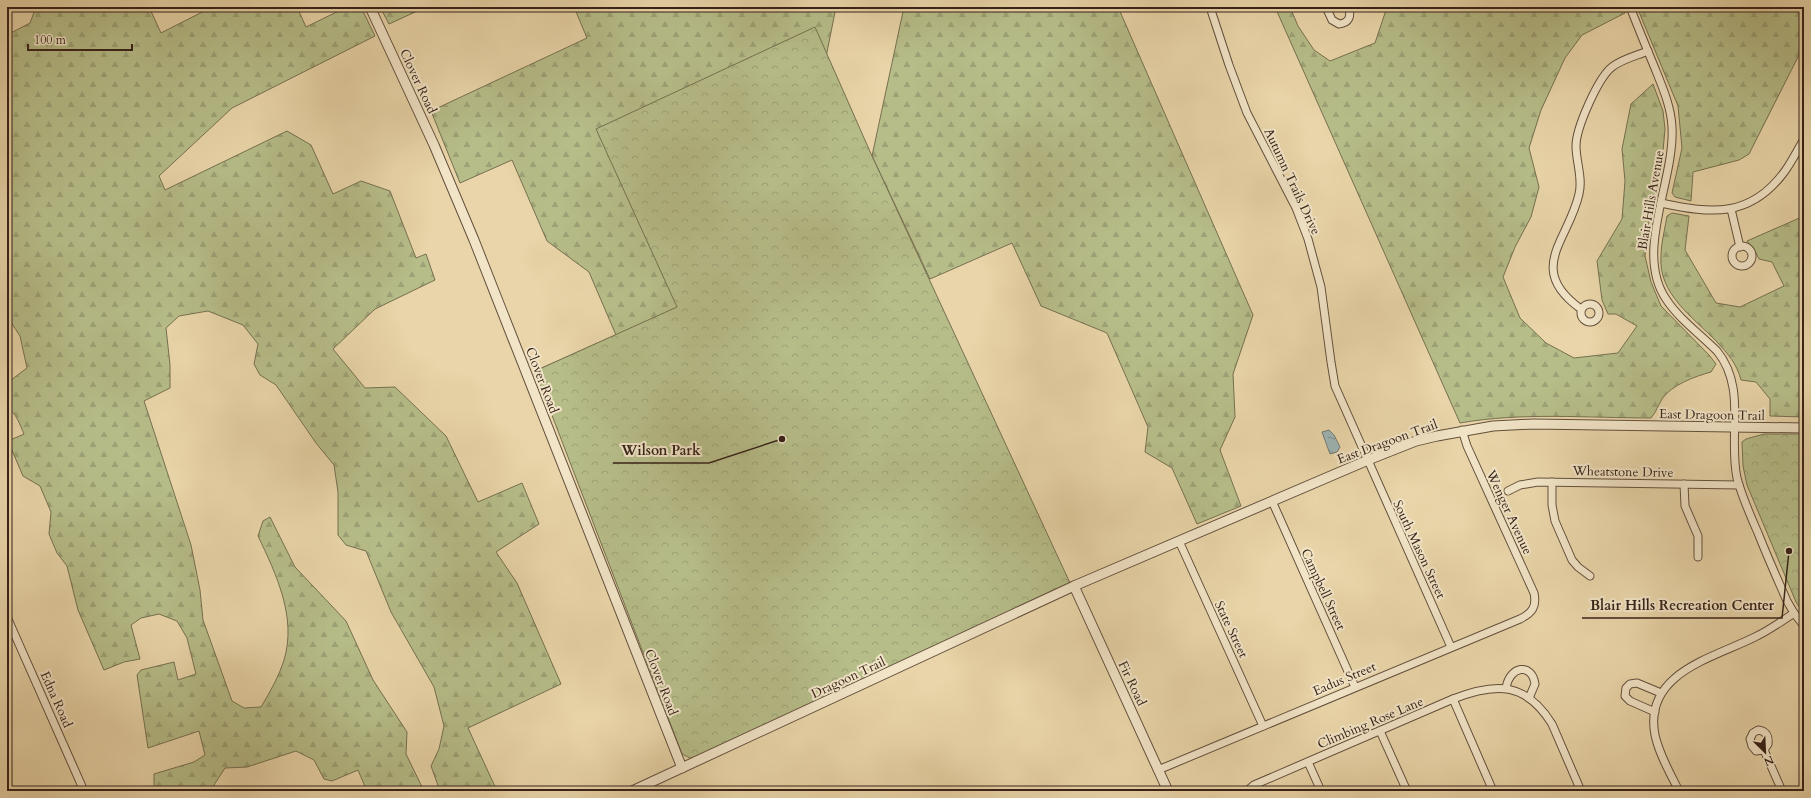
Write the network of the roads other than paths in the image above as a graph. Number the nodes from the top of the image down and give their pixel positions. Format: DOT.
graph roads {
  1 [pos="370,7"];
  2 [pos="1210,7"];
  3 [pos="1326,7"];
  4 [pos="1348,7"];
  5 [pos="1630,7"];
  6 [pos="1648,51"];
  7 [pos="1804,139"];
  8 [pos="1662,203"];
  9 [pos="1731,209"];
  10 [pos="1740,246"];
  11 [pos="1581,309"];
  12 [pos="1734,427"];
  13 [pos="1804,428"];
  14 [pos="1462,430"];
  15 [pos="1368,460"];
  16 [pos="1552,482"];
  17 [pos="1684,484"];
  18 [pos="1739,485"];
  19 [pos="1508,491"];
  20 [pos="1272,501"];
  21 [pos="1178,541"];
  22 [pos="1698,557"];
  23 [pos="1590,576"];
  24 [pos="1074,586"];
  25 [pos="1536,604"];
  26 [pos="1794,613"];
  27 [pos="7,617"];
  28 [pos="1804,626"];
  29 [pos="1451,647"];
  30 [pos="1355,687"];
  31 [pos="1506,688"];
  32 [pos="1661,693"];
  33 [pos="1529,698"];
  34 [pos="1453,699"];
  35 [pos="1655,712"];
  36 [pos="1263,726"];
  37 [pos="1380,731"];
  38 [pos="1764,750"];
  39 [pos="1308,762"];
  40 [pos="682,768"];
  41 [pos="1158,770"];
  42 [pos="84,791"];
  43 [pos="632,791"];
  44 [pos="1168,791"];
  45 [pos="1247,791"];
  46 [pos="1321,791"];
  47 [pos="1407,791"];
  48 [pos="1493,791"];
  49 [pos="1581,791"];
  50 [pos="1679,791"];
  51 [pos="1782,791"];
  1 -- 40 [label="street, Clover Road"];
  2 -- 15 [label="street, Autumn Trails Drive"];
  3 -- 4 [label="street"];
  5 -- 6 [label="street, Blair Hills Avenue"];
  6 -- 8 [label="street, Blair Hills Avenue"];
  6 -- 11 [label="street"];
  7 -- 9 [label="street"];
  8 -- 9 [label="street"];
  8 -- 12 [label="street, Blair Hills Avenue"];
  9 -- 10 [label="street"];
  12 -- 13 [label="street, East Dragoon Trail"];
  12 -- 14 [label="street, East Dragoon Trail"];
  12 -- 18 [label="street, Blair Hills Avenue"];
  14 -- 15 [label="street, East Dragoon Trail"];
  14 -- 25 [label="street, Wenger Avenue"];
  15 -- 20 [label="street, East Dragoon Trail"];
  15 -- 29 [label="street, South Mason Street"];
  16 -- 17 [label="street, Wheatstone Drive"];
  16 -- 19 [label="street, Wheatstone Drive"];
  16 -- 23 [label="street"];
  17 -- 18 [label="street, Wheatstone Drive"];
  17 -- 22 [label="street"];
  18 -- 26 [label="street, Blair Hills Avenue"];
  20 -- 21 [label="street, East Dragoon Trail"];
  20 -- 30 [label="street, Campbell Street"];
  21 -- 24 [label="street, East Dragoon Trail"];
  21 -- 36 [label="street, State Street"];
  24 -- 40 [label="street, Dragoon Trail"];
  24 -- 41 [label="street, Fir Road"];
  25 -- 29 [label="street, Eadus Street"];
  26 -- 28 [label="street, Blair Hills Avenue"];
  26 -- 32 [label="street"];
  27 -- 42 [label="street, Edna Road"];
  29 -- 30 [label="street, Eadus Street"];
  30 -- 36 [label="street, Eadus Street"];
  31 -- 33 [label="street"];
  31 -- 33 [label="street"];
  31 -- 34 [label="street, Climbing Rose Lane"];
  32 -- 35 [label="street"];
  32 -- 35 [label="street"];
  33 -- 49 [label="street"];
  34 -- 37 [label="street, Climbing Rose Lane"];
  34 -- 48 [label="street"];
  35 -- 50 [label="street"];
  36 -- 41 [label="street, Eadus Street"];
  37 -- 39 [label="street, Climbing Rose Lane"];
  37 -- 47 [label="street"];
  38 -- 51 [label="street"];
  39 -- 45 [label="street, Climbing Rose Lane"];
  39 -- 46 [label="street"];
  40 -- 43 [label="street, Dragoon Trail"];
  41 -- 44 [label="street, Fir Road"];
}
